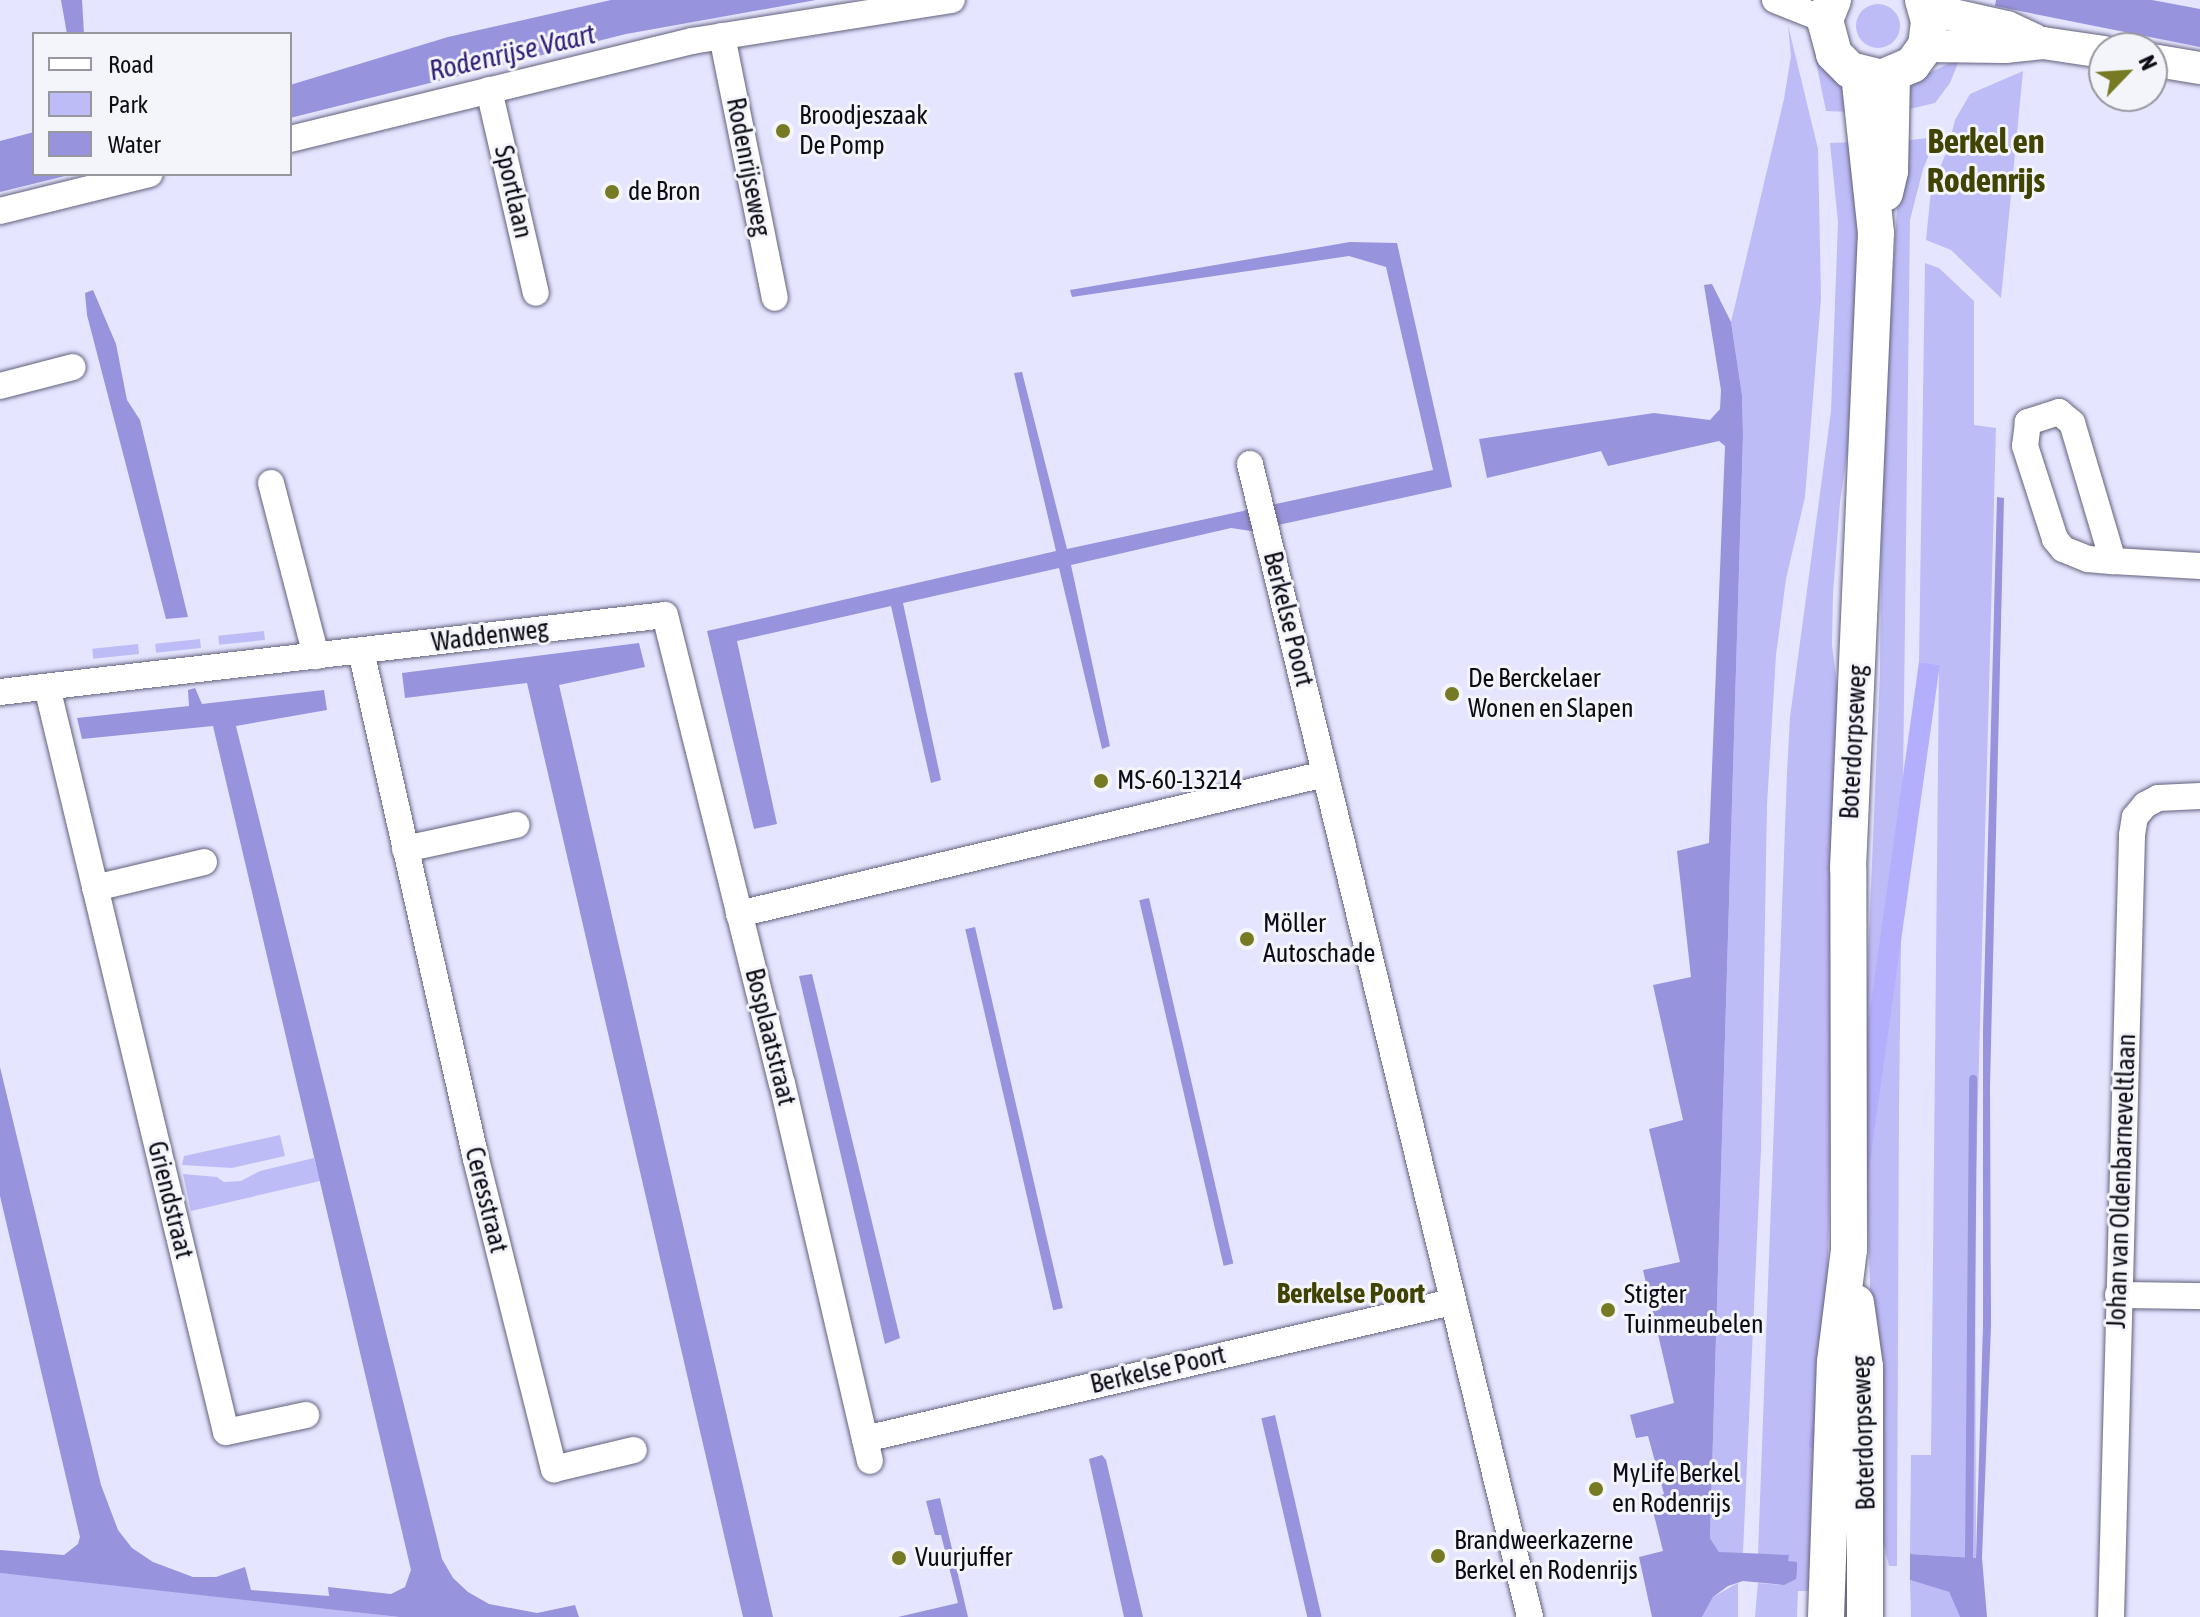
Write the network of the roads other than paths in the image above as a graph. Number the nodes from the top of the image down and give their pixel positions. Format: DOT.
graph roads {
  1 [pos="952,0"];
  2 [pos="1775,0"];
  3 [pos="1925,4"];
  4 [pos="1829,10"];
  5 [pos="722,36"];
  6 [pos="2043,43"];
  7 [pos="1926,46"];
  8 [pos="2088,50"];
  9 [pos="2168,63"];
  10 [pos="2200,68"];
  11 [pos="1876,75"];
  12 [pos="489,90"];
  13 [pos="292,139"];
  14 [pos="142,176"];
  15 [pos="0,211"];
  16 [pos="536,293"];
  17 [pos="775,298"];
  18 [pos="73,367"];
  19 [pos="0,386"];
  20 [pos="1250,464"];
  21 [pos="271,483"];
  22 [pos="2113,561"];
  23 [pos="2200,566"];
  24 [pos="665,615"];
  25 [pos="361,651"];
  26 [pos="316,656"];
  27 [pos="47,687"];
  28 [pos="0,692"];
  29 [pos="1325,774"];
  30 [pos="2200,796"];
  31 [pos="516,825"];
  32 [pos="405,849"];
  33 [pos="204,862"];
  34 [pos="95,888"];
  35 [pos="739,914"];
  36 [pos="1849,1250"];
  37 [pos="2118,1295"];
  38 [pos="2200,1296"];
  39 [pos="1452,1302"];
  40 [pos="306,1415"];
  41 [pos="634,1450"];
  42 [pos="867,1450"];
  43 [pos="1530,1617"];
  44 [pos="1826,1617"];
  45 [pos="1865,1617"];
  46 [pos="2111,1617"];
  1 -- 5 [label="street"];
  2 -- 4 [label="street"];
  3 -- 6 [label="street"];
  3 -- 7 [label="main road"];
  4 -- 11 [label="main road"];
  5 -- 12 [label="street"];
  5 -- 17 [label="street, Rodenrijseweg"];
  6 -- 7 [label="street"];
  6 -- 8 [label="street"];
  7 -- 11 [label="main road"];
  9 -- 10 [label="street"];
  11 -- 36 [label="main road, Boterdorpseweg"];
  12 -- 13 [label="street"];
  12 -- 16 [label="street, Sportlaan"];
  14 -- 15 [label="street"];
  18 -- 19 [label="street"];
  20 -- 29 [label="street, Berkelse Poort"];
  21 -- 26 [label="street"];
  22 -- 22 [label="street"];
  22 -- 23 [label="street"];
  24 -- 25 [label="street, Waddenweg"];
  24 -- 35 [label="street, Bosplaatstraat"];
  25 -- 26 [label="street, Waddenweg"];
  25 -- 32 [label="street, Ceresstraat"];
  26 -- 27 [label="street, Waddenweg"];
  27 -- 28 [label="street, Waddenweg"];
  27 -- 34 [label="street, Griendstraat"];
  29 -- 35 [label="street"];
  29 -- 39 [label="street, Berkelse Poort"];
  30 -- 37 [label="street, Johan van Oldenbarneveltlaan"];
  31 -- 32 [label="street"];
  32 -- 41 [label="street, Ceresstraat"];
  33 -- 34 [label="street"];
  34 -- 40 [label="street, Griendstraat"];
  35 -- 42 [label="street, Bosplaatstraat"];
  36 -- 44 [label="main road, Boterdorpseweg"];
  36 -- 45 [label="main road, Boterdorpseweg"];
  37 -- 38 [label="street"];
  37 -- 46 [label="street, Johan van Oldenbarneveltlaan"];
  39 -- 42 [label="street, Berkelse Poort"];
  39 -- 43 [label="street, Berkelse Poort"];
}
